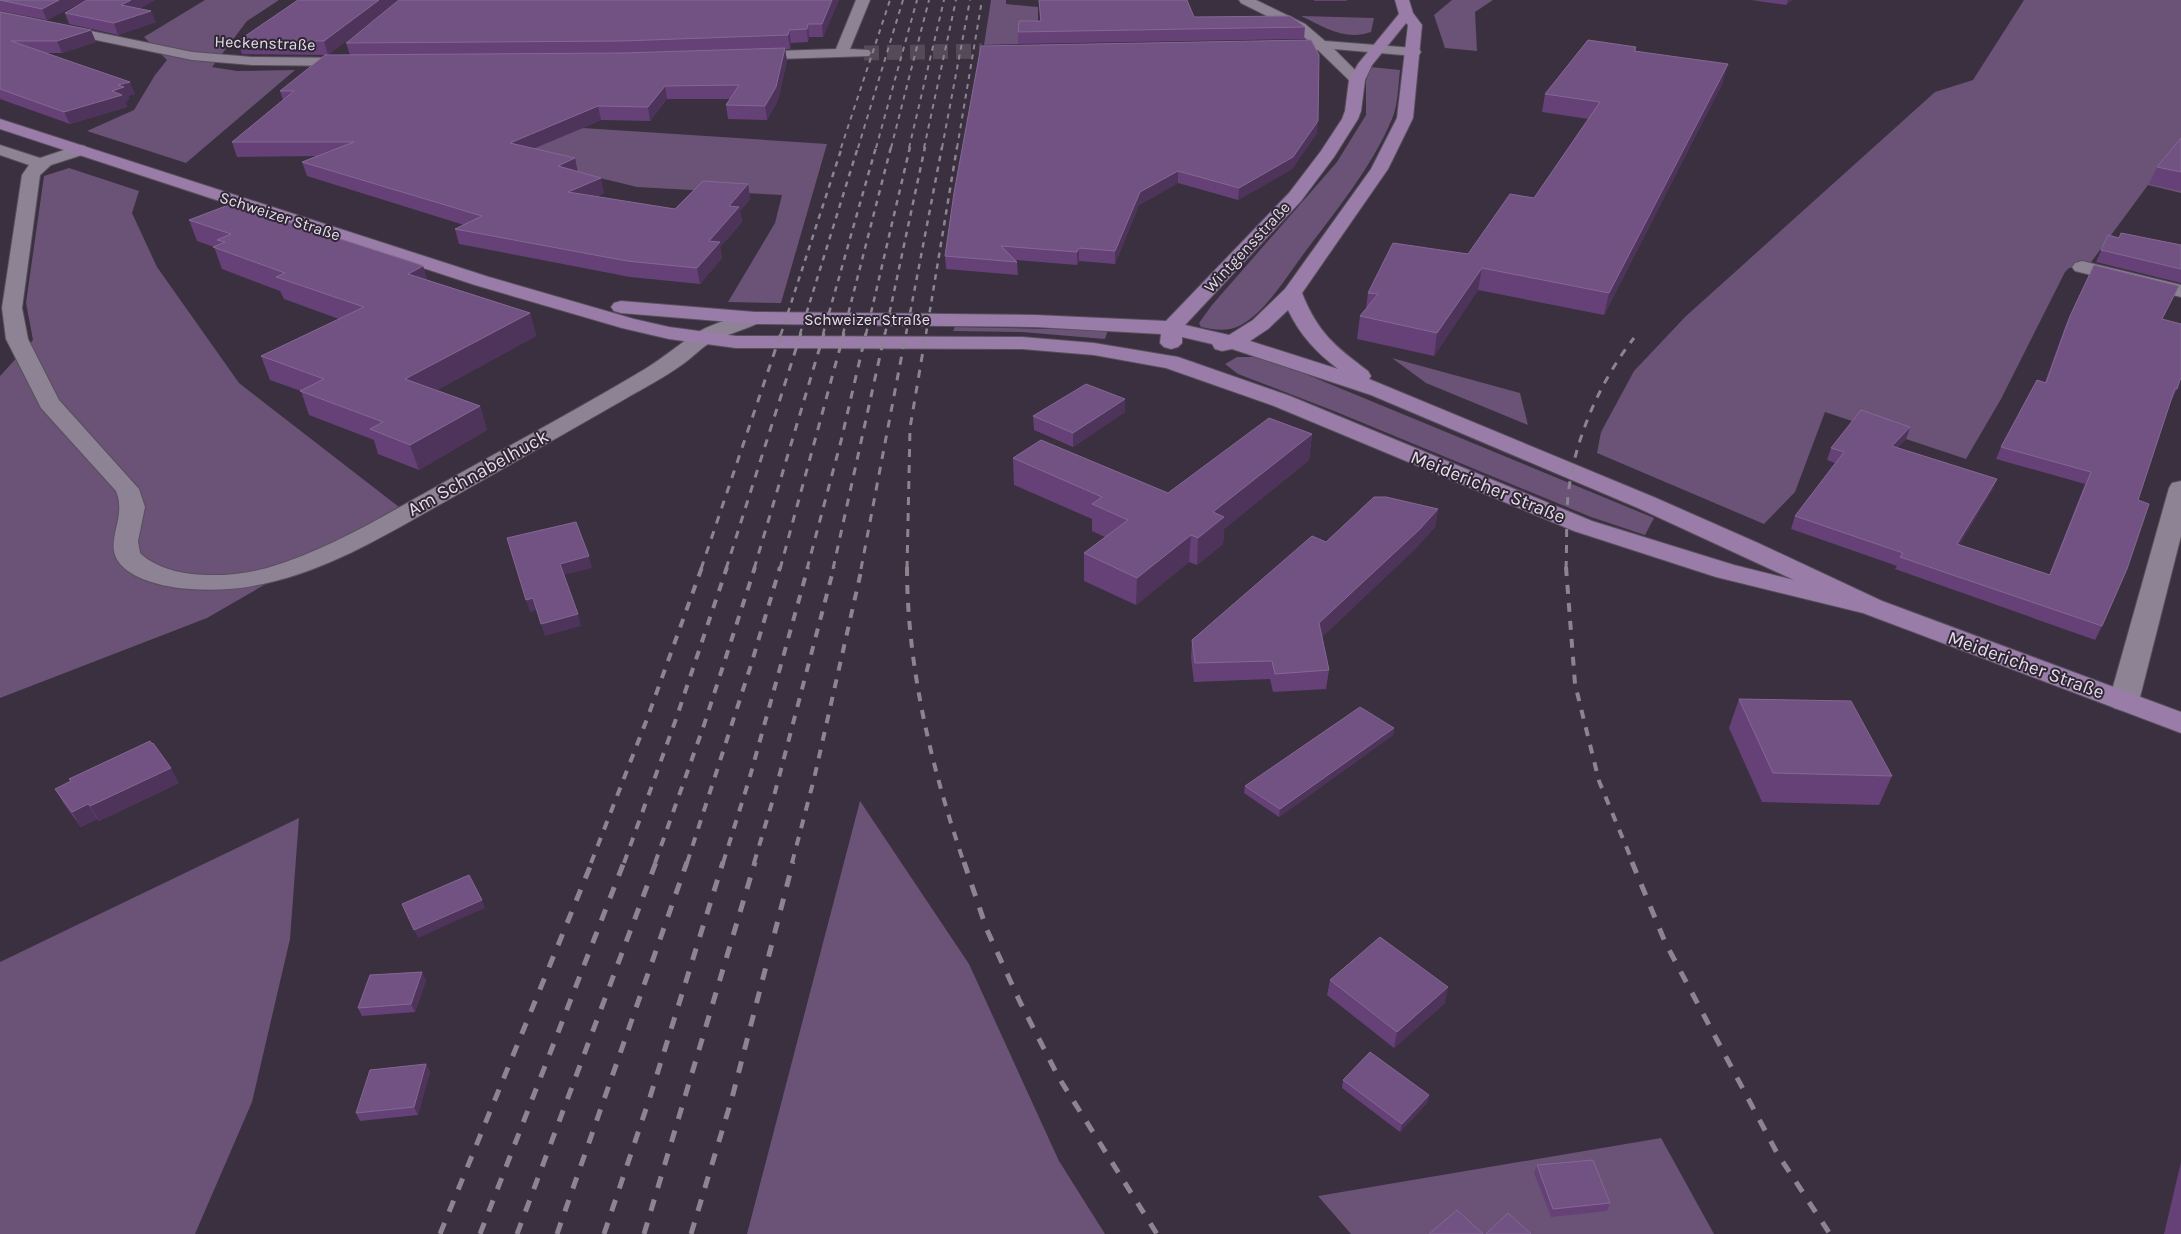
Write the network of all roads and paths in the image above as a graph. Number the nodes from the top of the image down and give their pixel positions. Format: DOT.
graph roads {
  1 [pos="863,0"];
  2 [pos="1246,0"];
  3 [pos="1404,7"];
  4 [pos="0,16"];
  5 [pos="70,17"];
  6 [pos="48,26"];
  7 [pos="1322,45"];
  8 [pos="1265,46"];
  9 [pos="1375,49"];
  10 [pos="347,50"];
  11 [pos="1407,51"];
  12 [pos="864,53"];
  13 [pos="841,54"];
  14 [pos="734,57"];
  15 [pos="331,62"];
  16 [pos="368,62"];
  17 [pos="1357,80"];
  18 [pos="0,124"];
  19 [pos="19,130"];
  20 [pos="0,136"];
  21 [pos="0,150"];
  22 [pos="79,150"];
  23 [pos="40,164"];
  24 [pos="2082,267"];
  25 [pos="2181,291"];
  26 [pos="1292,293"];
  27 [pos="562,303"];
  28 [pos="6,310"];
  29 [pos="688,314"];
  30 [pos="755,318"];
  31 [pos="1172,328"];
  32 [pos="703,338"];
  33 [pos="1233,342"];
  34 [pos="1110,351"];
  35 [pos="1170,362"];
  36 [pos="1379,390"];
  37 [pos="2181,488"];
  38 [pos="1872,607"];
  39 [pos="2124,701"];
  40 [pos="2181,723"];
  1 -- 13 [label="street"];
  2 -- 7 [label="street"];
  3 -- 9 [label="main road, Wintgensstraße"];
  3 -- 11 [label="main road, Wintgensstraße"];
  4 -- 6 [label="street, Heckenstraße"];
  5 -- 6 [label="street"];
  6 -- 15 [label="street, Heckenstraße"];
  7 -- 8 [label="street"];
  7 -- 9 [label="street"];
  7 -- 17 [label="street"];
  9 -- 11 [label="street"];
  9 -- 17 [label="main road, Wintgensstraße"];
  10 -- 15 [label="street"];
  11 -- 26 [label="main road, Wintgensstraße"];
  12 -- 13 [label="street"];
  13 -- 14 [label="street"];
  15 -- 16 [label="street, Heckenstraße"];
  17 -- 31 [label="main road, Wintgensstraße"];
  18 -- 19 [label="main road, Schweizer Straße"];
  19 -- 20 [label="street"];
  19 -- 22 [label="main road, Schweizer Straße"];
  21 -- 23 [label="street"];
  22 -- 23 [label="street"];
  22 -- 27 [label="main road, Schweizer Straße"];
  23 -- 28 [label="street, Am Schnabelhuck"];
  24 -- 25 [label="street"];
  26 -- 33 [label="main road, Wintgensstraße"];
  26 -- 36 [label="main road"];
  27 -- 29 [label="main road, Schweizer Straße"];
  27 -- 32 [label="main road, Schweizer Straße"];
  28 -- 32 [label="street, Am Schnabelhuck"];
  29 -- 30 [label="main road, Schweizer Straße"];
  29 -- 32 [label="street"];
  30 -- 31 [label="main road, Schweizer Straße"];
  30 -- 32 [label="street, Am Schnabelhuck"];
  31 -- 33 [label="main road, Meidericher Straße"];
  31 -- 35 [label="main road"];
  32 -- 34 [label="main road, Schweizer Straße"];
  33 -- 35 [label="main road, Wintgensstraße"];
  33 -- 36 [label="main road, Meidericher Straße"];
  34 -- 35 [label="main road, Meidericher Straße"];
  35 -- 38 [label="main road, Meidericher Straße"];
  36 -- 38 [label="main road, Meidericher Straße"];
  37 -- 39 [label="street"];
  38 -- 39 [label="main road, Meidericher Straße"];
  39 -- 40 [label="main road, Meidericher Straße"];
}
